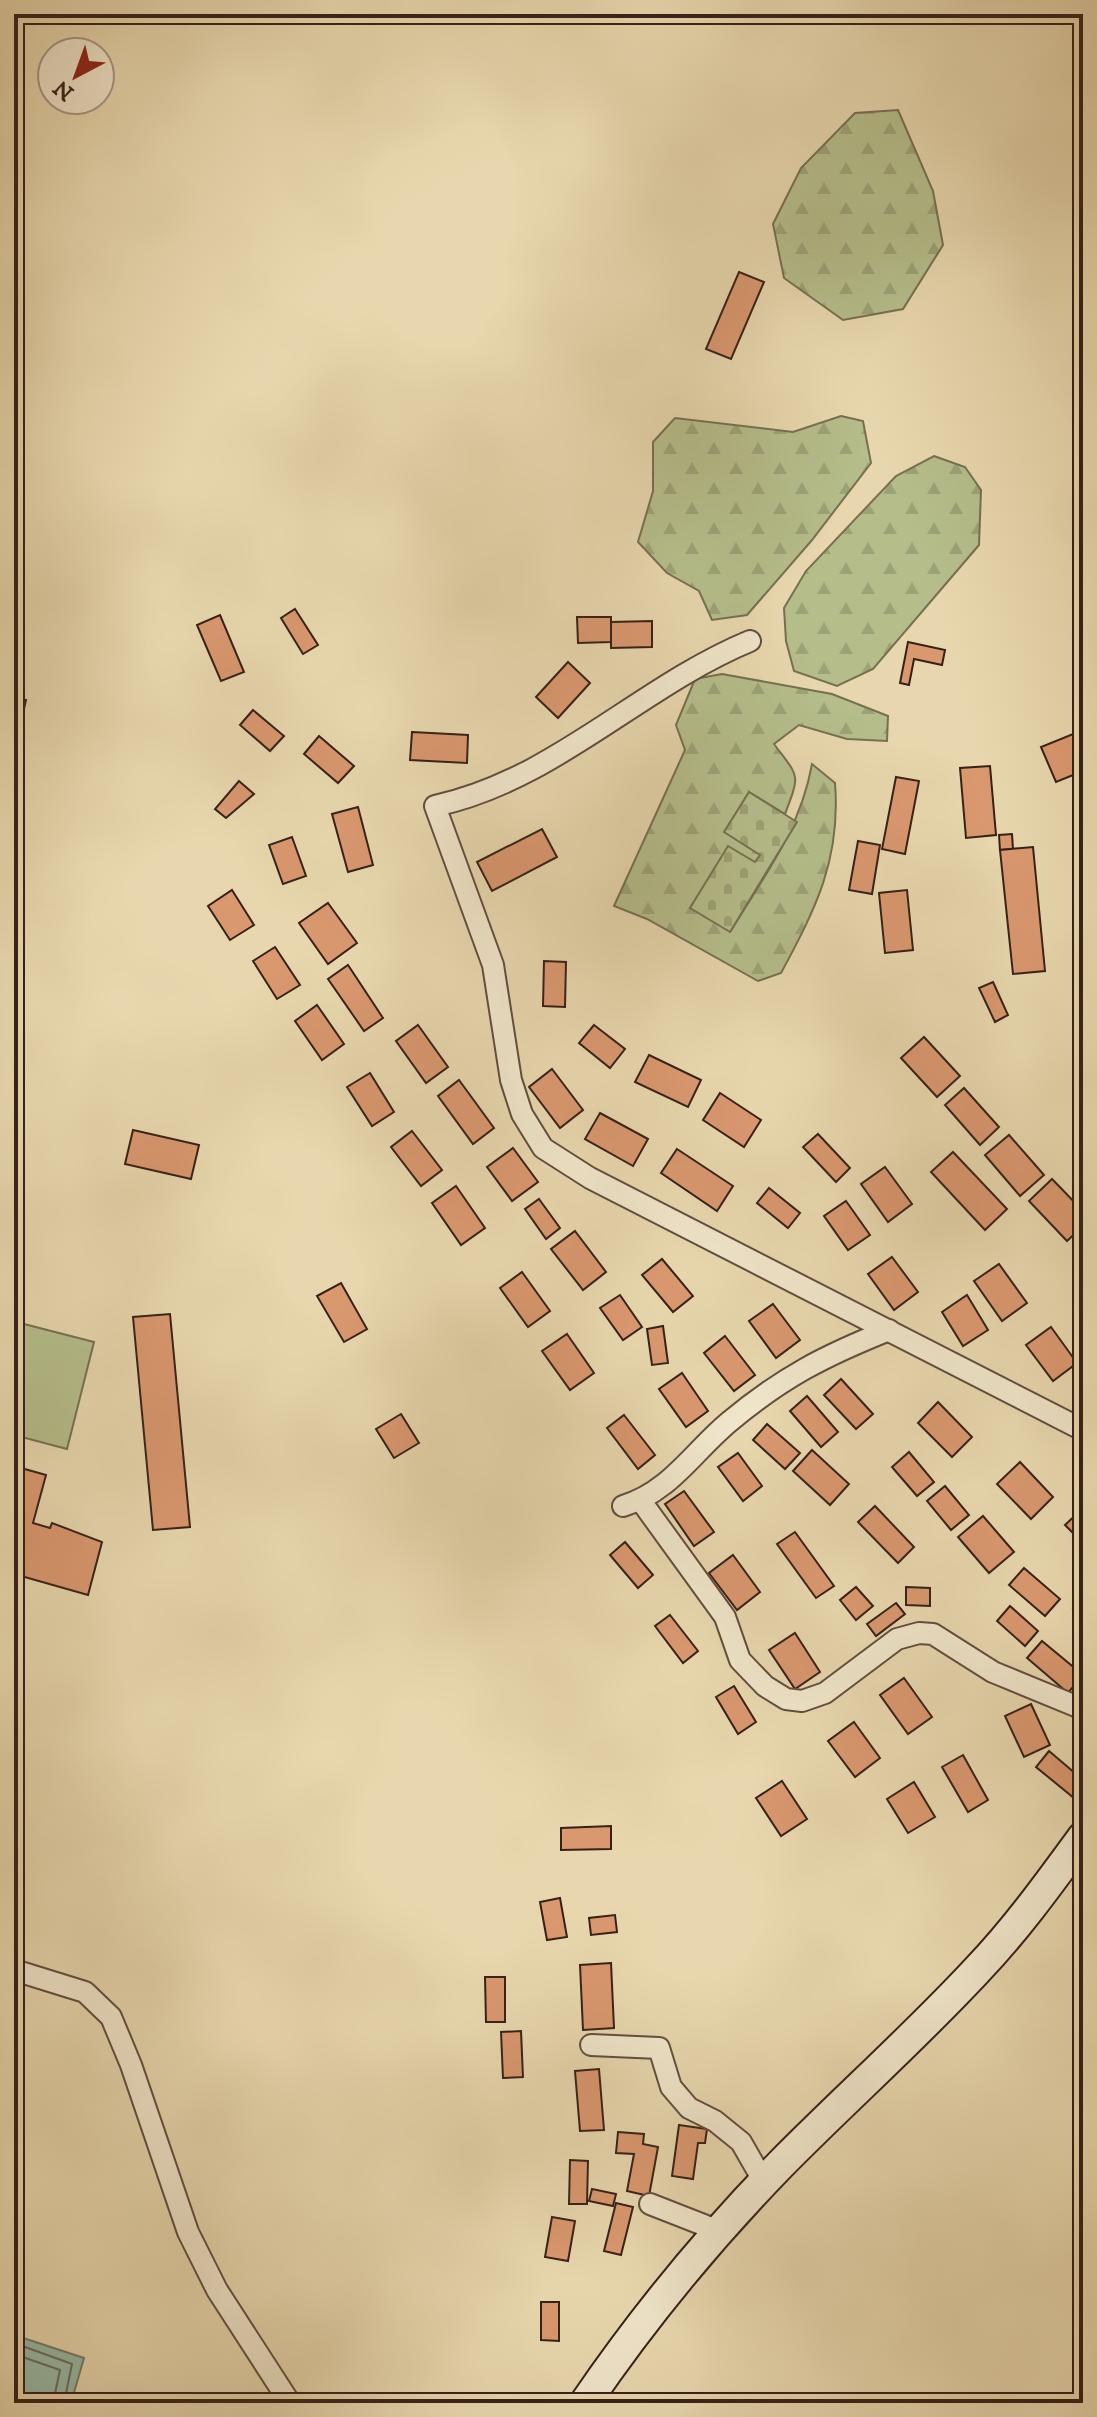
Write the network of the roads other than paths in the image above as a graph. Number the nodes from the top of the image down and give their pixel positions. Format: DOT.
graph roads {
  1 [pos="750,641"];
  2 [pos="889,1330"];
  3 [pos="1083,1430"];
  4 [pos="1083,1709"];
  5 [pos="1083,1837"];
  6 [pos="14,1970"];
  7 [pos="591,2045"];
  8 [pos="764,2182"];
  9 [pos="650,2204"];
  10 [pos="719,2231"];
  11 [pos="290,2403"];
  12 [pos="585,2403"];
  1 -- 2 [label="street"];
  2 -- 3 [label="street"];
  2 -- 4 [label="street"];
  5 -- 8 [label="street"];
  6 -- 11 [label="street"];
  7 -- 8 [label="street"];
  8 -- 10 [label="street"];
  9 -- 10 [label="street"];
  10 -- 12 [label="street"];
}
